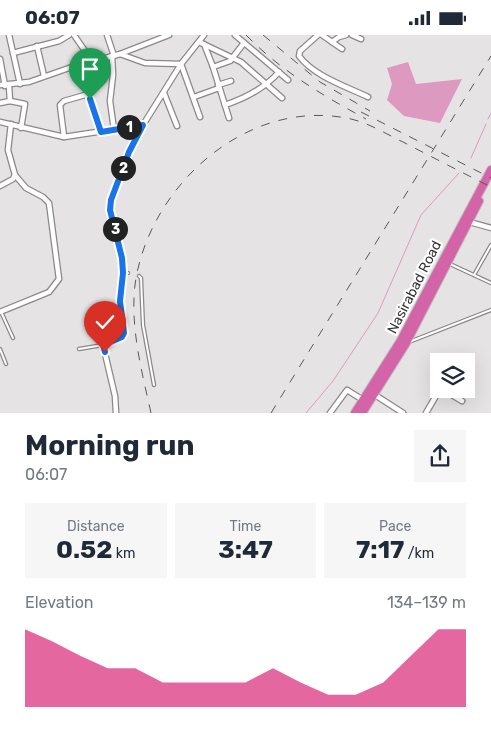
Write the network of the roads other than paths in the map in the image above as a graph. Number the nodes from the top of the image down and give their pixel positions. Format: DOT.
graph roads {
  1 [pos="9,35"];
  2 [pos="69,35"];
  3 [pos="74,35"];
  4 [pos="107,35"];
  5 [pos="169,35"];
  6 [pos="204,35"];
  7 [pos="235,35"];
  8 [pos="318,35"];
  9 [pos="322,35"];
  10 [pos="346,35"];
  11 [pos="352,35"];
  12 [pos="361,39"];
  13 [pos="333,41"];
  14 [pos="201,43"];
  15 [pos="244,43"];
  16 [pos="37,46"];
  17 [pos="342,49"];
  18 [pos="13,53"];
  19 [pos="120,54"];
  20 [pos="113,56"];
  21 [pos="233,57"];
  22 [pos="0,59"];
  23 [pos="92,61"];
  24 [pos="181,65"];
  25 [pos="213,67"];
  26 [pos="279,72"];
  27 [pos="44,76"];
  28 [pos="288,80"];
  29 [pos="231,81"];
  30 [pos="20,84"];
  31 [pos="268,85"];
  32 [pos="5,86"];
  33 [pos="218,86"];
  34 [pos="164,93"];
  35 [pos="194,97"];
  36 [pos="368,97"];
  37 [pos="282,98"];
  38 [pos="10,101"];
  39 [pos="0,103"];
  40 [pos="225,105"];
  41 [pos="200,117"];
  42 [pos="229,118"];
  43 [pos="0,122"];
  44 [pos="11,124"];
  45 [pos="143,125"];
  46 [pos="177,126"];
  47 [pos="22,128"];
  48 [pos="114,130"];
  49 [pos="101,132"];
  50 [pos="64,137"];
  51 [pos="491,170"];
  52 [pos="15,175"];
  53 [pos="491,177"];
  54 [pos="0,186"];
  55 [pos="466,221"];
  56 [pos="491,228"];
  57 [pos="491,245"];
  58 [pos="451,252"];
  59 [pos="447,263"];
  60 [pos="474,275"];
  61 [pos="138,276"];
  62 [pos="491,283"];
  63 [pos="0,311"];
  64 [pos="491,311"];
  65 [pos="13,338"];
  66 [pos="406,343"];
  67 [pos="103,345"];
  68 [pos="0,349"];
  69 [pos="79,349"];
  70 [pos="6,364"];
  71 [pos="154,385"];
  72 [pos="371,393"];
  73 [pos="435,398"];
  74 [pos="457,398"];
  75 [pos="363,400"];
  76 [pos="462,401"];
  77 [pos="116,413"];
  78 [pos="330,413"];
  79 [pos="355,413"];
  80 [pos="362,413"];
  81 [pos="403,413"];
  82 [pos="426,413"];
  1 -- 18 [label="street"];
  2 -- 16 [label="street"];
  3 -- 23 [label="street"];
  4 -- 20 [label="street"];
  5 -- 19 [label="street"];
  6 -- 14 [label="street"];
  7 -- 15 [label="street"];
  8 -- 36 [label="street"];
  9 -- 13 [label="street"];
  10 -- 13 [label="street"];
  11 -- 12 [label="street"];
  13 -- 17 [label="street"];
  14 -- 21 [label="street"];
  14 -- 24 [label="street"];
  14 -- 25 [label="street"];
  15 -- 21 [label="street"];
  15 -- 26 [label="street"];
  16 -- 18 [label="street"];
  16 -- 27 [label="street"];
  18 -- 30 [label="street"];
  19 -- 20 [label="street"];
  19 -- 24 [label="street"];
  20 -- 23 [label="street"];
  20 -- 48 [label="street"];
  21 -- 25 [label="street"];
  21 -- 31 [label="street"];
  22 -- 32 [label="street"];
  23 -- 27 [label="street"];
  24 -- 34 [label="street"];
  24 -- 35 [label="street"];
  25 -- 33 [label="street"];
  26 -- 28 [label="street"];
  26 -- 31 [label="street"];
  27 -- 30 [label="street"];
  29 -- 33 [label="street"];
  30 -- 32 [label="street"];
  31 -- 37 [label="street"];
  31 -- 40 [label="street"];
  32 -- 38 [label="street"];
  33 -- 35 [label="street"];
  33 -- 40 [label="street"];
  34 -- 45 [label="street"];
  34 -- 46 [label="street"];
  35 -- 41 [label="street"];
  38 -- 39 [label="street"];
  38 -- 47 [label="street"];
  40 -- 42 [label="street"];
  43 -- 44 [label="street"];
  44 -- 47 [label="street"];
  44 -- 52 [label="street"];
  45 -- 48 [label="street"];
  45 -- 67 [label="street"];
  47 -- 50 [label="street"];
  48 -- 49 [label="street"];
  49 -- 50 [label="street"];
  49 -- 50 [label="street"];
  51 -- 55 [label="highway, Nasirabad Road"];
  52 -- 54 [label="street"];
  52 -- 63 [label="street"];
  53 -- 55 [label="highway, Nasirabad Road"];
  55 -- 56 [label="street"];
  55 -- 58 [label="highway, Nasirabad Road"];
  57 -- 60 [label="lane"];
  58 -- 59 [label="highway, Nasirabad Road"];
  58 -- 72 [label="highway, Nasirabad Road"];
  59 -- 60 [label="lane"];
  59 -- 66 [label="highway, Nasirabad Road"];
  60 -- 62 [label="lane"];
  61 -- 71 [label="lane"];
  63 -- 65 [label="lane"];
  64 -- 66 [label="lane"];
  66 -- 72 [label="highway, Nasirabad Road"];
  67 -- 69 [label="lane"];
  67 -- 77 [label="street"];
  68 -- 70 [label="lane"];
  72 -- 75 [label="highway, Nasirabad Road"];
  72 -- 80 [label="highway, Nasirabad Road"];
  72 -- 81 [label="street"];
  73 -- 82 [label="street"];
  74 -- 76 [label="street"];
  75 -- 78 [label="street"];
  75 -- 79 [label="highway, Nasirabad Road"];
}
